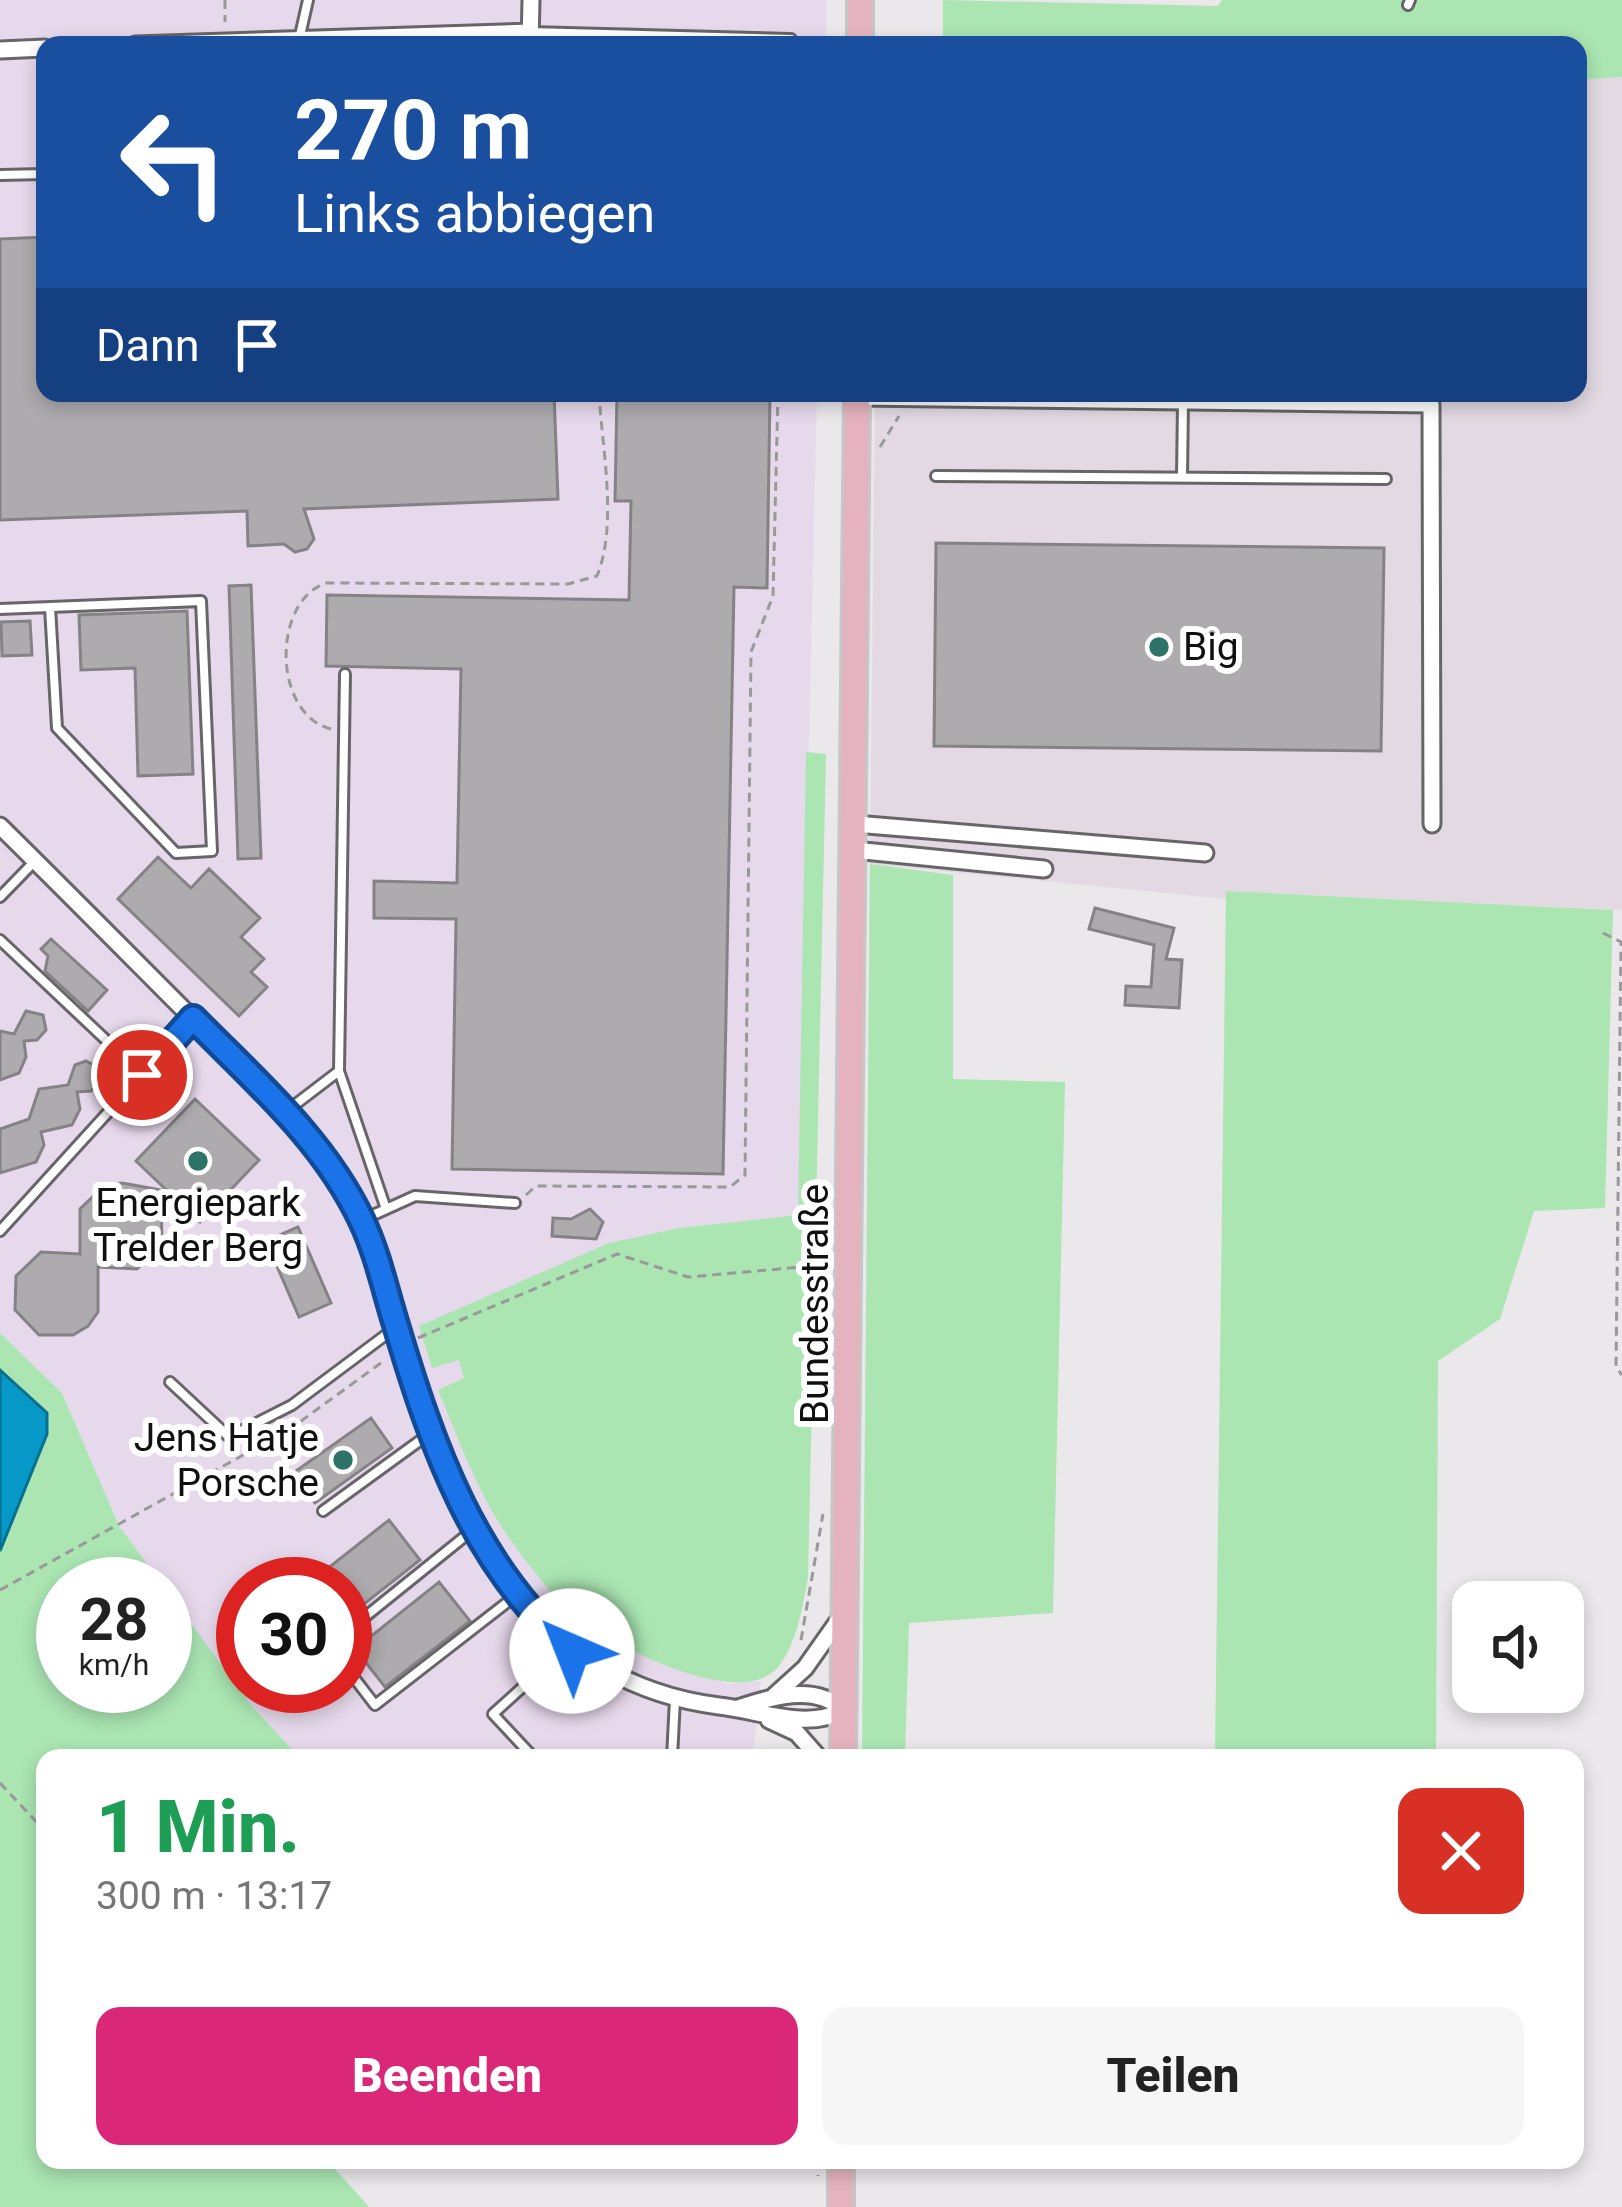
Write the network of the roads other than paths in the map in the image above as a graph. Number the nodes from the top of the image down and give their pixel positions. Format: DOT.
graph roads {
  1 [pos="308,0"];
  2 [pos="531,0"];
  3 [pos="860,0"];
  4 [pos="300,36"];
  5 [pos="530,36"];
  6 [pos="860,36"];
  7 [pos="36,48"];
  8 [pos="0,50"];
  9 [pos="36,174"];
  10 [pos="0,175"];
  11 [pos="857,402"];
  12 [pos="1183,402"];
  13 [pos="1306,402"];
  14 [pos="936,476"];
  15 [pos="1182,477"];
  16 [pos="1386,479"];
  17 [pos="50,607"];
  18 [pos="0,609"];
  19 [pos="345,674"];
  20 [pos="854,824"];
  21 [pos="1432,824"];
  22 [pos="0,826"];
  23 [pos="854,850"];
  24 [pos="1205,854"];
  25 [pos="35,861"];
  26 [pos="1043,869"];
  27 [pos="0,897"];
  28 [pos="0,940"];
  29 [pos="193,1018"];
  30 [pos="339,1071"];
  31 [pos="142,1075"];
  32 [pos="286,1111"];
  33 [pos="515,1203"];
  34 [pos="385,1206"];
  35 [pos="362,1220"];
  36 [pos="0,1231"];
  37 [pos="396,1327"];
  38 [pos="170,1382"];
  39 [pos="430,1433"];
  40 [pos="323,1511"];
  41 [pos="474,1529"];
  42 [pos="518,1594"];
  43 [pos="845,1610"];
  44 [pos="372,1611"];
  45 [pos="567,1647"];
  46 [pos="774,1696"];
  47 [pos="675,1699"];
  48 [pos="372,1701"];
  49 [pos="738,1708"];
  50 [pos="844,1710"];
  51 [pos="526,1749"];
  52 [pos="672,1749"];
  53 [pos="811,1749"];
  54 [pos="843,1749"];
  55 [pos="841,2169"];
  56 [pos="841,2207"];
  1 -- 4 [label="lane"];
  2 -- 5 [label="street"];
  3 -- 6 [label="main road"];
  7 -- 8 [label="street"];
  9 -- 10 [label="lane"];
  11 -- 20 [label="main road, Bundesstraße"];
  12 -- 15 [label="lane"];
  13 -- 21 [label="street"];
  14 -- 15 [label="lane"];
  15 -- 16 [label="lane"];
  17 -- 17 [label="lane"];
  17 -- 18 [label="lane"];
  19 -- 30 [label="lane"];
  20 -- 23 [label="main road, Bundesstraße"];
  20 -- 24 [label="street"];
  22 -- 25 [label="street"];
  23 -- 26 [label="street"];
  23 -- 43 [label="main road, Bundesstraße"];
  25 -- 27 [label="lane"];
  25 -- 29 [label="street"];
  28 -- 31 [label="lane"];
  29 -- 31 [label="lane"];
  29 -- 32 [label="street"];
  30 -- 32 [label="lane"];
  30 -- 34 [label="lane"];
  31 -- 36 [label="lane"];
  32 -- 35 [label="street"];
  33 -- 34 [label="lane"];
  34 -- 35 [label="lane"];
  35 -- 37 [label="street"];
  37 -- 38 [label="lane"];
  37 -- 39 [label="street"];
  39 -- 40 [label="lane"];
  39 -- 41 [label="street"];
  41 -- 42 [label="street"];
  41 -- 44 [label="lane"];
  42 -- 45 [label="street"];
  42 -- 48 [label="lane"];
  43 -- 46 [label="street"];
  43 -- 50 [label="main road, Bundesstraße"];
  45 -- 47 [label="street"];
  45 -- 51 [label="lane"];
  46 -- 49 [label="street"];
  46 -- 50 [label="street"];
  47 -- 49 [label="street"];
  47 -- 52 [label="lane"];
  49 -- 50 [label="street"];
  49 -- 53 [label="street"];
  50 -- 54 [label="main road, Bundesstraße"];
  55 -- 56 [label="main road"];
}
